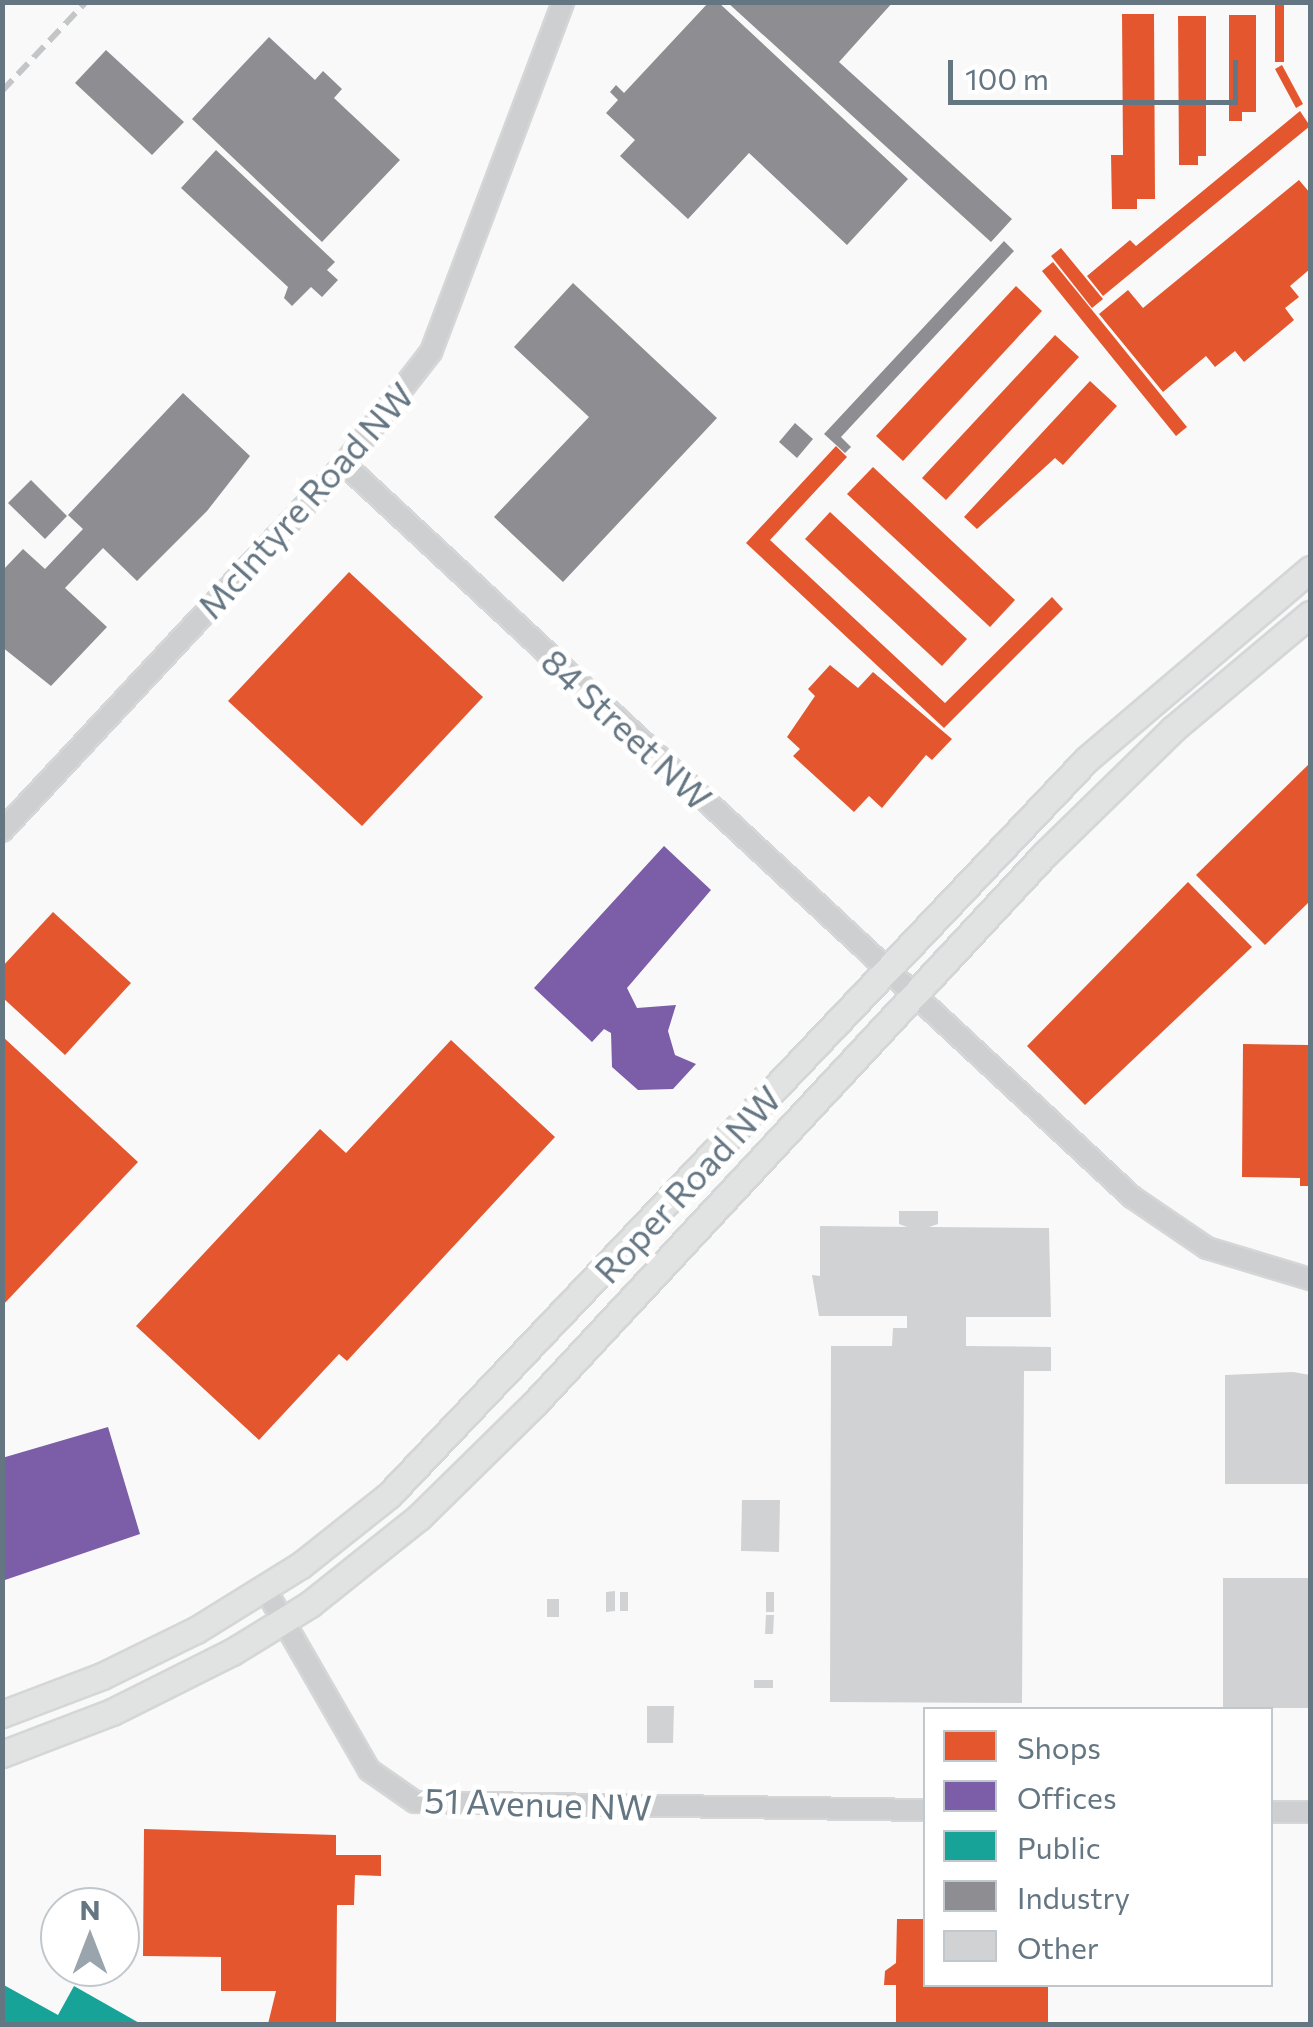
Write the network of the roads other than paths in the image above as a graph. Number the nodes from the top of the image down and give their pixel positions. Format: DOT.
graph roads {
  1 [pos="563,2"];
  2 [pos="344,464"];
  3 [pos="1310,569"];
  4 [pos="1310,614"];
  5 [pos="2,832"];
  6 [pos="888,970"];
  7 [pos="912,994"];
  8 [pos="1310,1279"];
  9 [pos="264,1589"];
  10 [pos="284,1622"];
  11 [pos="2,1714"];
  12 [pos="2,1754"];
  13 [pos="923,1810"];
  14 [pos="1273,1812"];
  15 [pos="1310,1812"];
  1 -- 2 [label="street, McIntyre Road NW"];
  2 -- 5 [label="street, McIntyre Road NW"];
  2 -- 6 [label="street, 84 Street NW"];
  3 -- 6 [label="main road, Roper Road NW"];
  4 -- 7 [label="main road, Roper Road NW"];
  6 -- 7 [label="street, 84 Street NW"];
  6 -- 9 [label="main road, Roper Road NW"];
  7 -- 8 [label="street, 84 Street NW"];
  7 -- 10 [label="main road, Roper Road NW"];
  9 -- 10 [label="street, 51 Avenue NW"];
  9 -- 11 [label="main road, Roper Road NW"];
  10 -- 12 [label="main road, Roper Road NW"];
  10 -- 13 [label="street, 51 Avenue NW"];
  14 -- 15 [label="street"];
}
